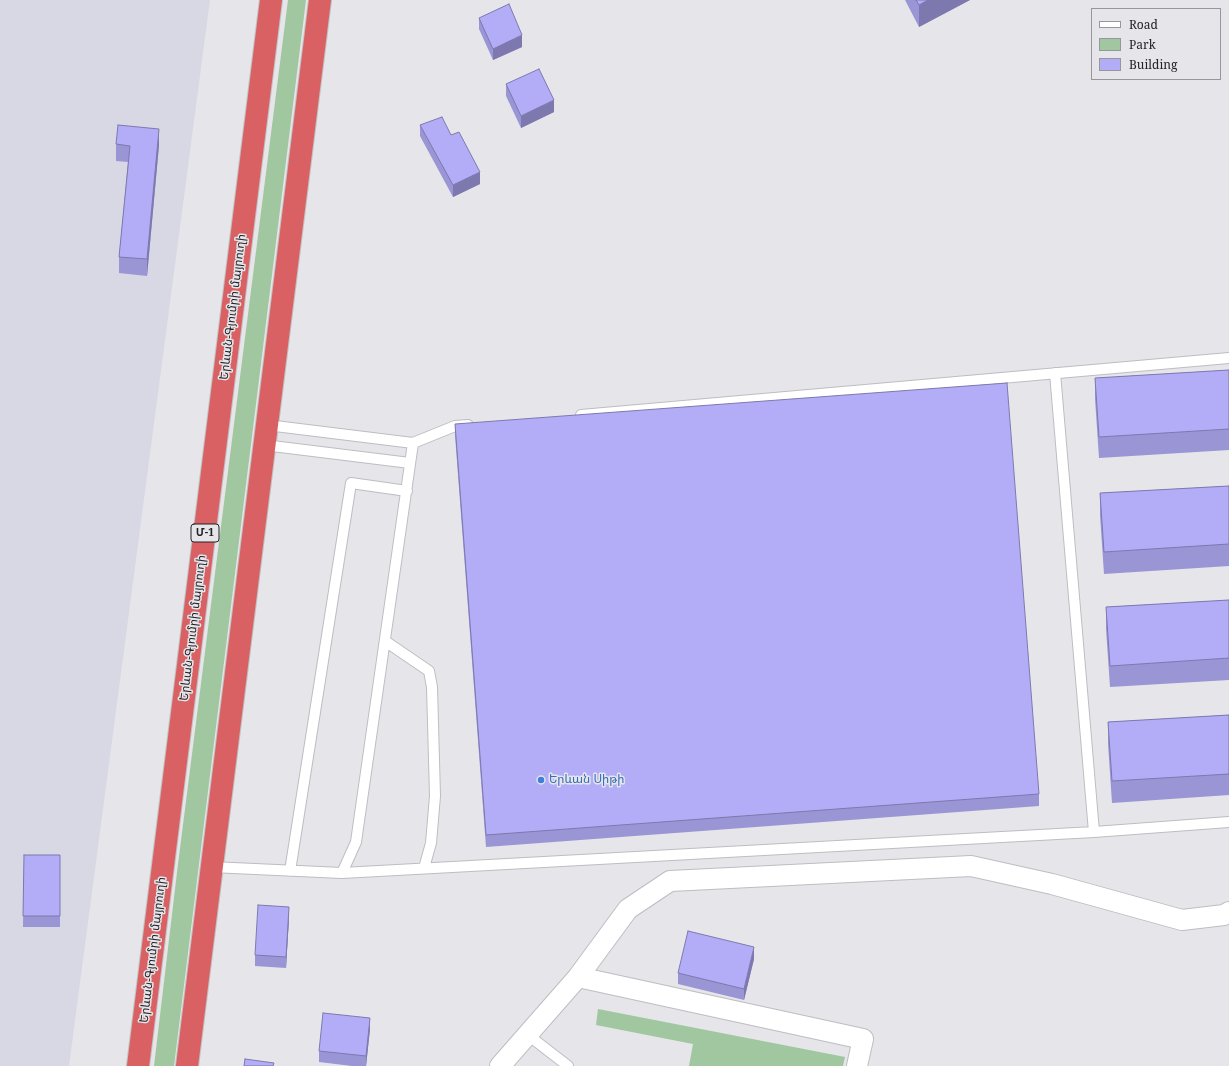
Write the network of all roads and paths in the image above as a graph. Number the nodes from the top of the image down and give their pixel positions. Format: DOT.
graph roads {
  1 [pos="272,0"];
  2 [pos="320,0"];
  3 [pos="1229,358"];
  4 [pos="1055,373"];
  5 [pos="573,416"];
  6 [pos="478,424"];
  7 [pos="265,435"];
  8 [pos="413,443"];
  9 [pos="410,463"];
  10 [pos="407,491"];
  11 [pos="385,641"];
  12 [pos="1229,822"];
  13 [pos="1094,832"];
  14 [pos="211,867"];
  15 [pos="424,868"];
  16 [pos="290,871"];
  17 [pos="342,873"];
  18 [pos="1229,912"];
  19 [pos="578,977"];
  20 [pos="528,1035"];
  21 [pos="138,1066"];
  22 [pos="187,1066"];
  23 [pos="500,1066"];
  24 [pos="568,1066"];
  25 [pos="857,1066"];
  1 -- 21 [label="highway, Երևան-Գյումրի մայրուղի / Մ-1"];
  2 -- 7 [label="highway"];
  3 -- 4 [label="lane"];
  4 -- 5 [label="lane"];
  4 -- 13 [label="lane"];
  6 -- 8 [label="lane"];
  7 -- 8 [label="lane"];
  7 -- 9 [label="lane"];
  7 -- 14 [label="highway"];
  8 -- 9 [label="lane"];
  9 -- 10 [label="lane"];
  10 -- 11 [label="lane"];
  10 -- 16 [label="lane"];
  11 -- 15 [label="lane"];
  11 -- 17 [label="lane"];
  12 -- 13 [label="lane"];
  13 -- 15 [label="lane"];
  14 -- 16 [label="lane"];
  14 -- 22 [label="highway"];
  15 -- 17 [label="lane"];
  16 -- 17 [label="lane"];
  18 -- 19 [label="street"];
  19 -- 20 [label="street"];
  19 -- 25 [label="street"];
  20 -- 23 [label="street"];
  20 -- 24 [label="lane"];
}
